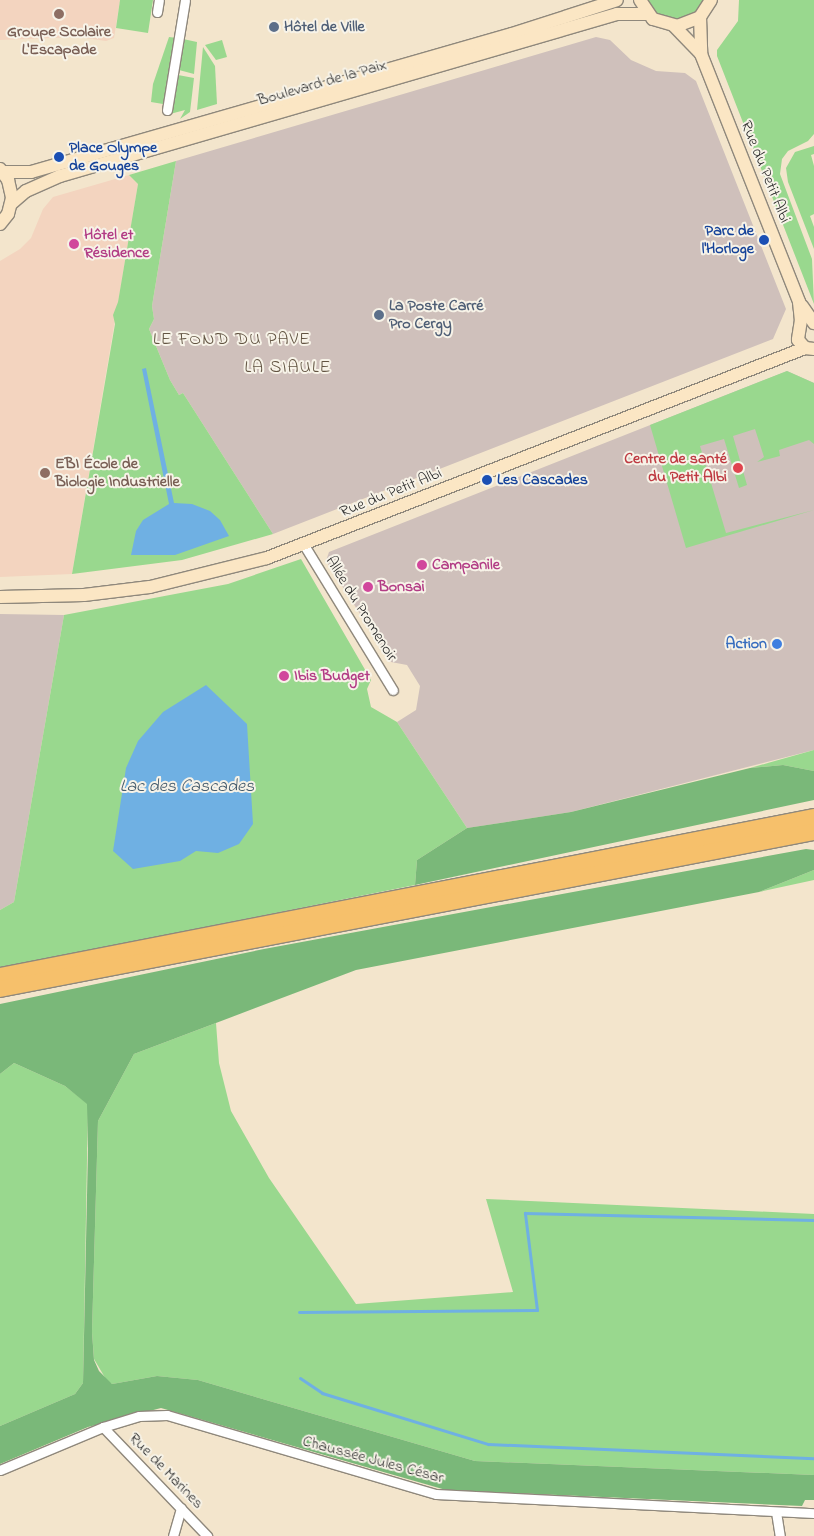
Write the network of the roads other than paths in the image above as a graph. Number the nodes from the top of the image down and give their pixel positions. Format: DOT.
graph roads {
  1 [pos="159,0"];
  2 [pos="185,0"];
  3 [pos="617,0"];
  4 [pos="640,0"];
  5 [pos="711,0"];
  6 [pos="157,12"];
  7 [pos="648,14"];
  8 [pos="700,17"];
  9 [pos="674,26"];
  10 [pos="701,54"];
  11 [pos="167,110"];
  12 [pos="2,171"];
  13 [pos="12,203"];
  14 [pos="0,224"];
  15 [pos="799,302"];
  16 [pos="814,324"];
  17 [pos="798,334"];
  18 [pos="811,350"];
  19 [pos="779,358"];
  20 [pos="304,544"];
  21 [pos="0,598"];
  22 [pos="393,690"];
  23 [pos="814,817"];
  24 [pos="810,833"];
  25 [pos="0,976"];
  26 [pos="0,989"];
  27 [pos="103,1427"];
  28 [pos="0,1470"];
  29 [pos="181,1508"];
  30 [pos="776,1512"];
  31 [pos="814,1513"];
  32 [pos="173,1536"];
  33 [pos="207,1536"];
  34 [pos="780,1536"];
  1 -- 6 [label="street"];
  2 -- 11 [label="street"];
  3 -- 12 [label="main road, Boulevard de la Paix"];
  4 -- 7 [label="main road"];
  5 -- 8 [label="main road"];
  7 -- 9 [label="main road"];
  7 -- 13 [label="main road, Boulevard de la Paix"];
  8 -- 9 [label="main road"];
  8 -- 10 [label="main road, Rue du Petit Albi"];
  9 -- 10 [label="main road, Rue du Petit Albi"];
  10 -- 15 [label="main road, Rue du Petit Albi"];
  12 -- 13 [label="main road"];
  13 -- 14 [label="main road"];
  15 -- 16 [label="main road, Rue du Petit Albi"];
  15 -- 17 [label="main road, Rue du Petit Albi"];
  16 -- 17 [label="main road"];
  17 -- 18 [label="main road"];
  17 -- 19 [label="main road, Rue du Petit Albi"];
  18 -- 19 [label="main road, Rue du Petit Albi"];
  19 -- 20 [label="main road, Rue du Petit Albi"];
  20 -- 21 [label="main road, Rue du Petit Albi"];
  20 -- 22 [label="street, Allée du Promenoir"];
  23 -- 25 [label="highway"];
  24 -- 26 [label="highway"];
  27 -- 28 [label="street, Chaussée Jules César"];
  27 -- 29 [label="street, Rue de Marines"];
  27 -- 30 [label="street, Chaussée Jules César"];
  29 -- 32 [label="street"];
  29 -- 33 [label="street, Rue de Marines"];
  30 -- 31 [label="street, Chaussée Jules César"];
  30 -- 34 [label="street"];
}
